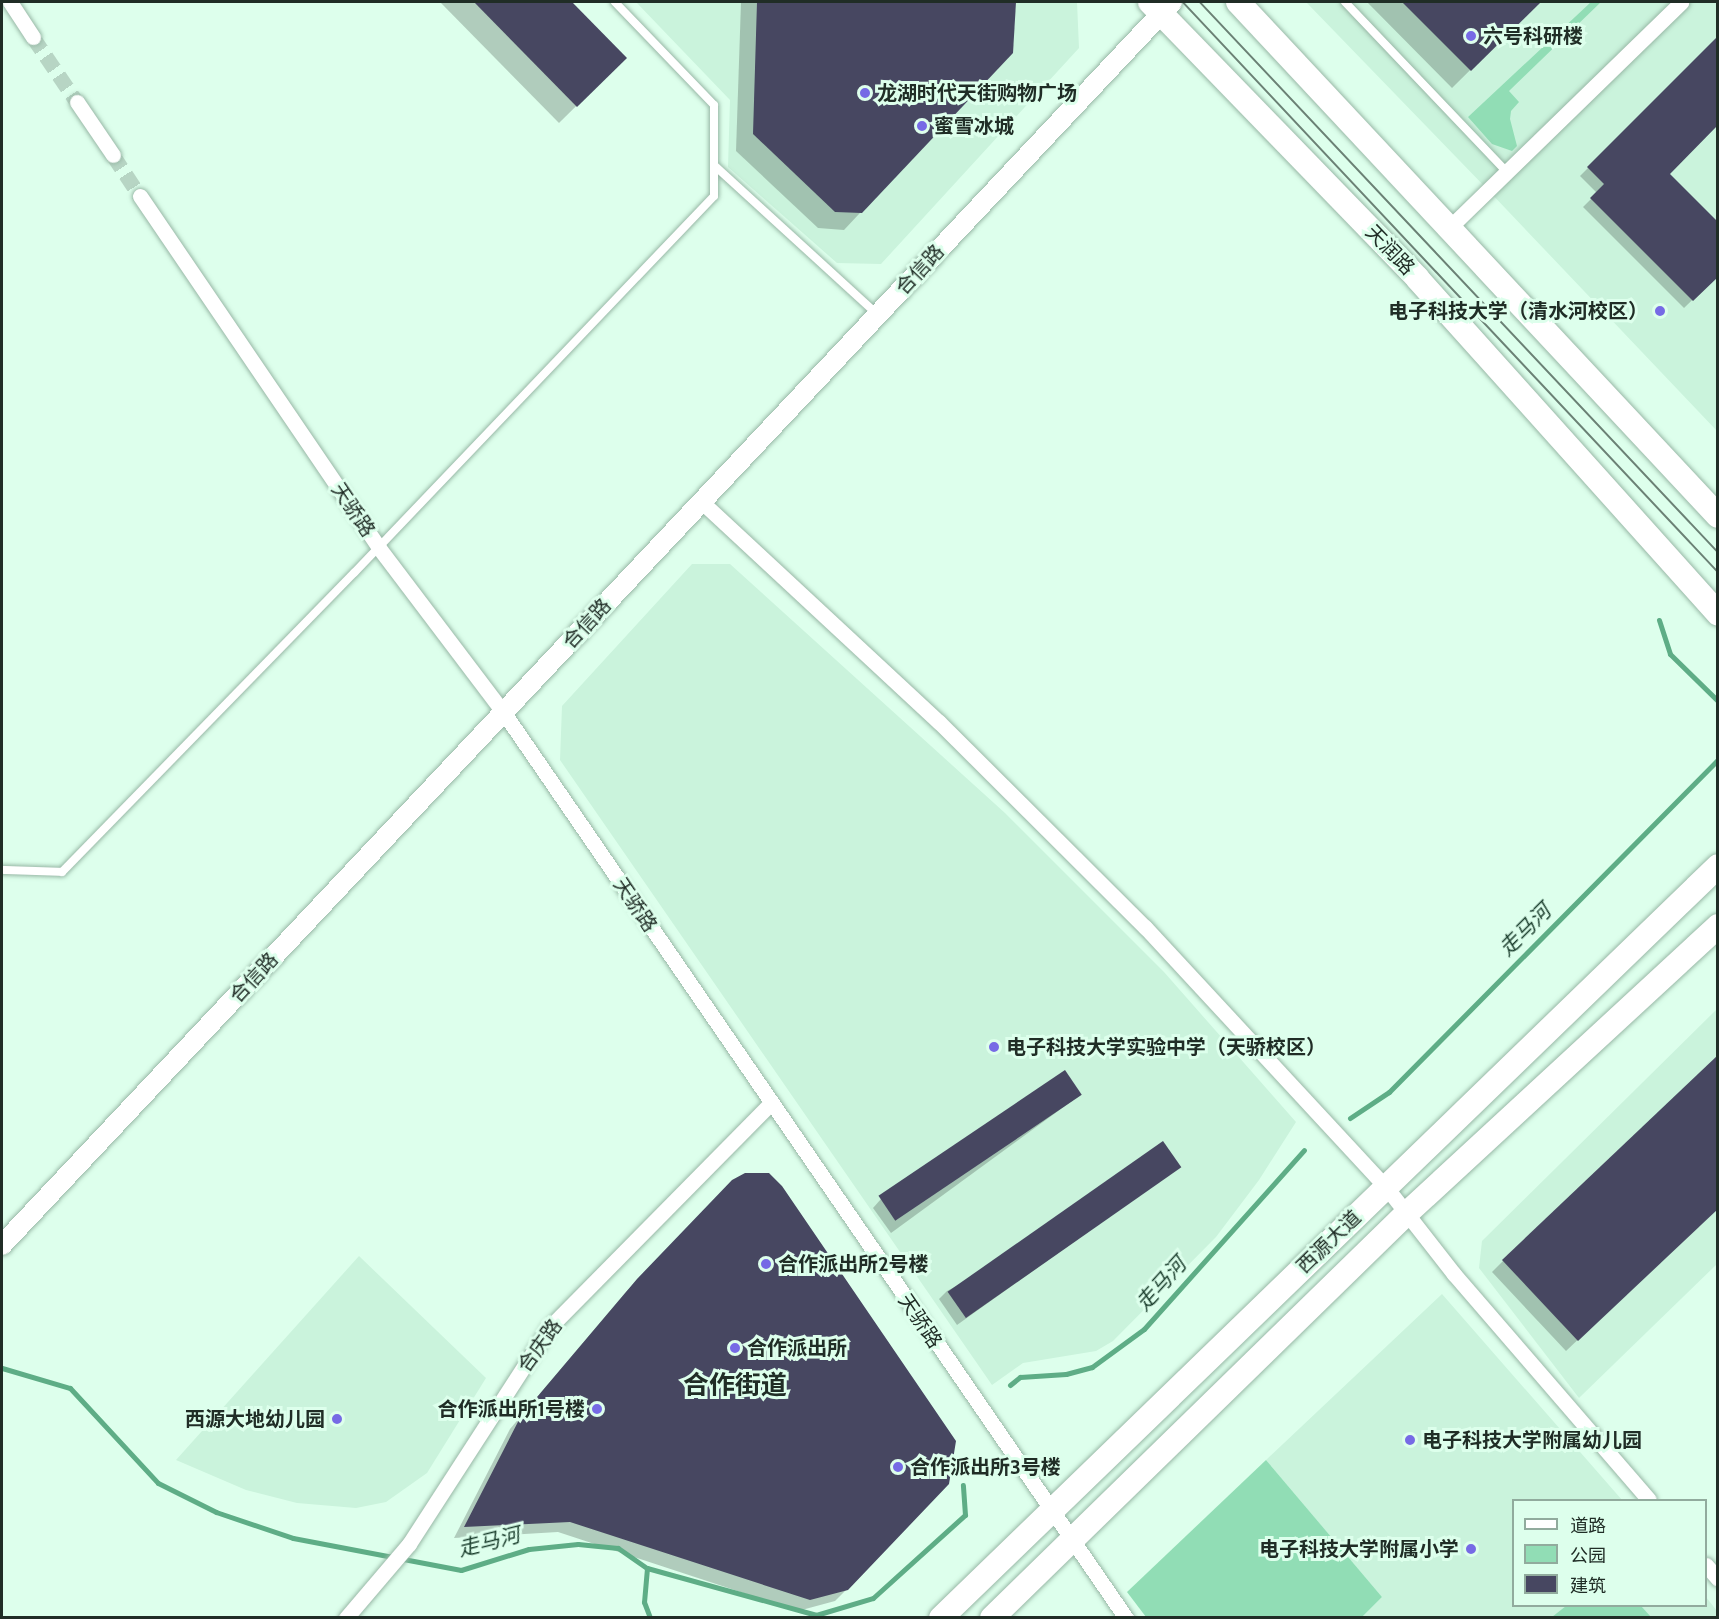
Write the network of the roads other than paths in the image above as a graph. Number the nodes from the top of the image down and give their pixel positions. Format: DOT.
graph roads {
  1 [pos="10,2"];
  2 [pos="615,2"];
  3 [pos="1238,2"];
  4 [pos="1345,2"];
  5 [pos="1681,2"];
  6 [pos="1161,5"];
  7 [pos="33,37"];
  8 [pos="77,102"];
  9 [pos="113,155"];
  10 [pos="716,167"];
  11 [pos="1507,172"];
  12 [pos="140,196"];
  13 [pos="1449,228"];
  14 [pos="878,315"];
  15 [pos="702,502"];
  16 [pos="1718,516"];
  17 [pos="379,548"];
  18 [pos="1718,614"];
  19 [pos="504,713"];
  20 [pos="1718,866"];
  21 [pos="2,870"];
  22 [pos="1718,926"];
  23 [pos="771,1103"];
  24 [pos="1386,1187"];
  25 [pos="1405,1215"];
  26 [pos="2,1245"];
  27 [pos="1648,1499"];
  28 [pos="1049,1510"];
  29 [pos="1071,1539"];
  30 [pos="1707,1566"];
  31 [pos="1718,1579"];
  32 [pos="346,1617"];
  33 [pos="940,1617"];
  34 [pos="992,1617"];
  35 [pos="1125,1617"];
  1 -- 7 [label="street"];
  2 -- 10 [label="lane"];
  3 -- 13 [label="main road"];
  4 -- 11 [label="lane"];
  5 -- 11 [label="street"];
  6 -- 14 [label="street, 合信路"];
  6 -- 18 [label="main road, 天润路"];
  8 -- 9 [label="street"];
  10 -- 14 [label="lane"];
  10 -- 17 [label="lane"];
  11 -- 13 [label="street"];
  12 -- 17 [label="street, 天骄路"];
  13 -- 16 [label="main road"];
  14 -- 15 [label="street, 合信路"];
  15 -- 19 [label="street, 合信路"];
  15 -- 24 [label="street"];
  17 -- 19 [label="street, 天骄路"];
  17 -- 21 [label="lane"];
  19 -- 23 [label="street, 天骄路"];
  19 -- 26 [label="street, 合信路"];
  20 -- 24 [label="main road, 西源大道"];
  22 -- 25 [label="main road, 西源大道"];
  23 -- 28 [label="street, 天骄路"];
  23 -- 32 [label="street, 合庆路"];
  24 -- 25 [label="street"];
  24 -- 28 [label="main road, 西源大道"];
  25 -- 27 [label="street"];
  25 -- 29 [label="main road, 西源大道"];
  28 -- 29 [label="street, 天骄路"];
  28 -- 33 [label="main road, 西源大道"];
  29 -- 34 [label="main road, 西源大道"];
  29 -- 35 [label="street, 天骄路"];
  30 -- 31 [label="street"];
}
